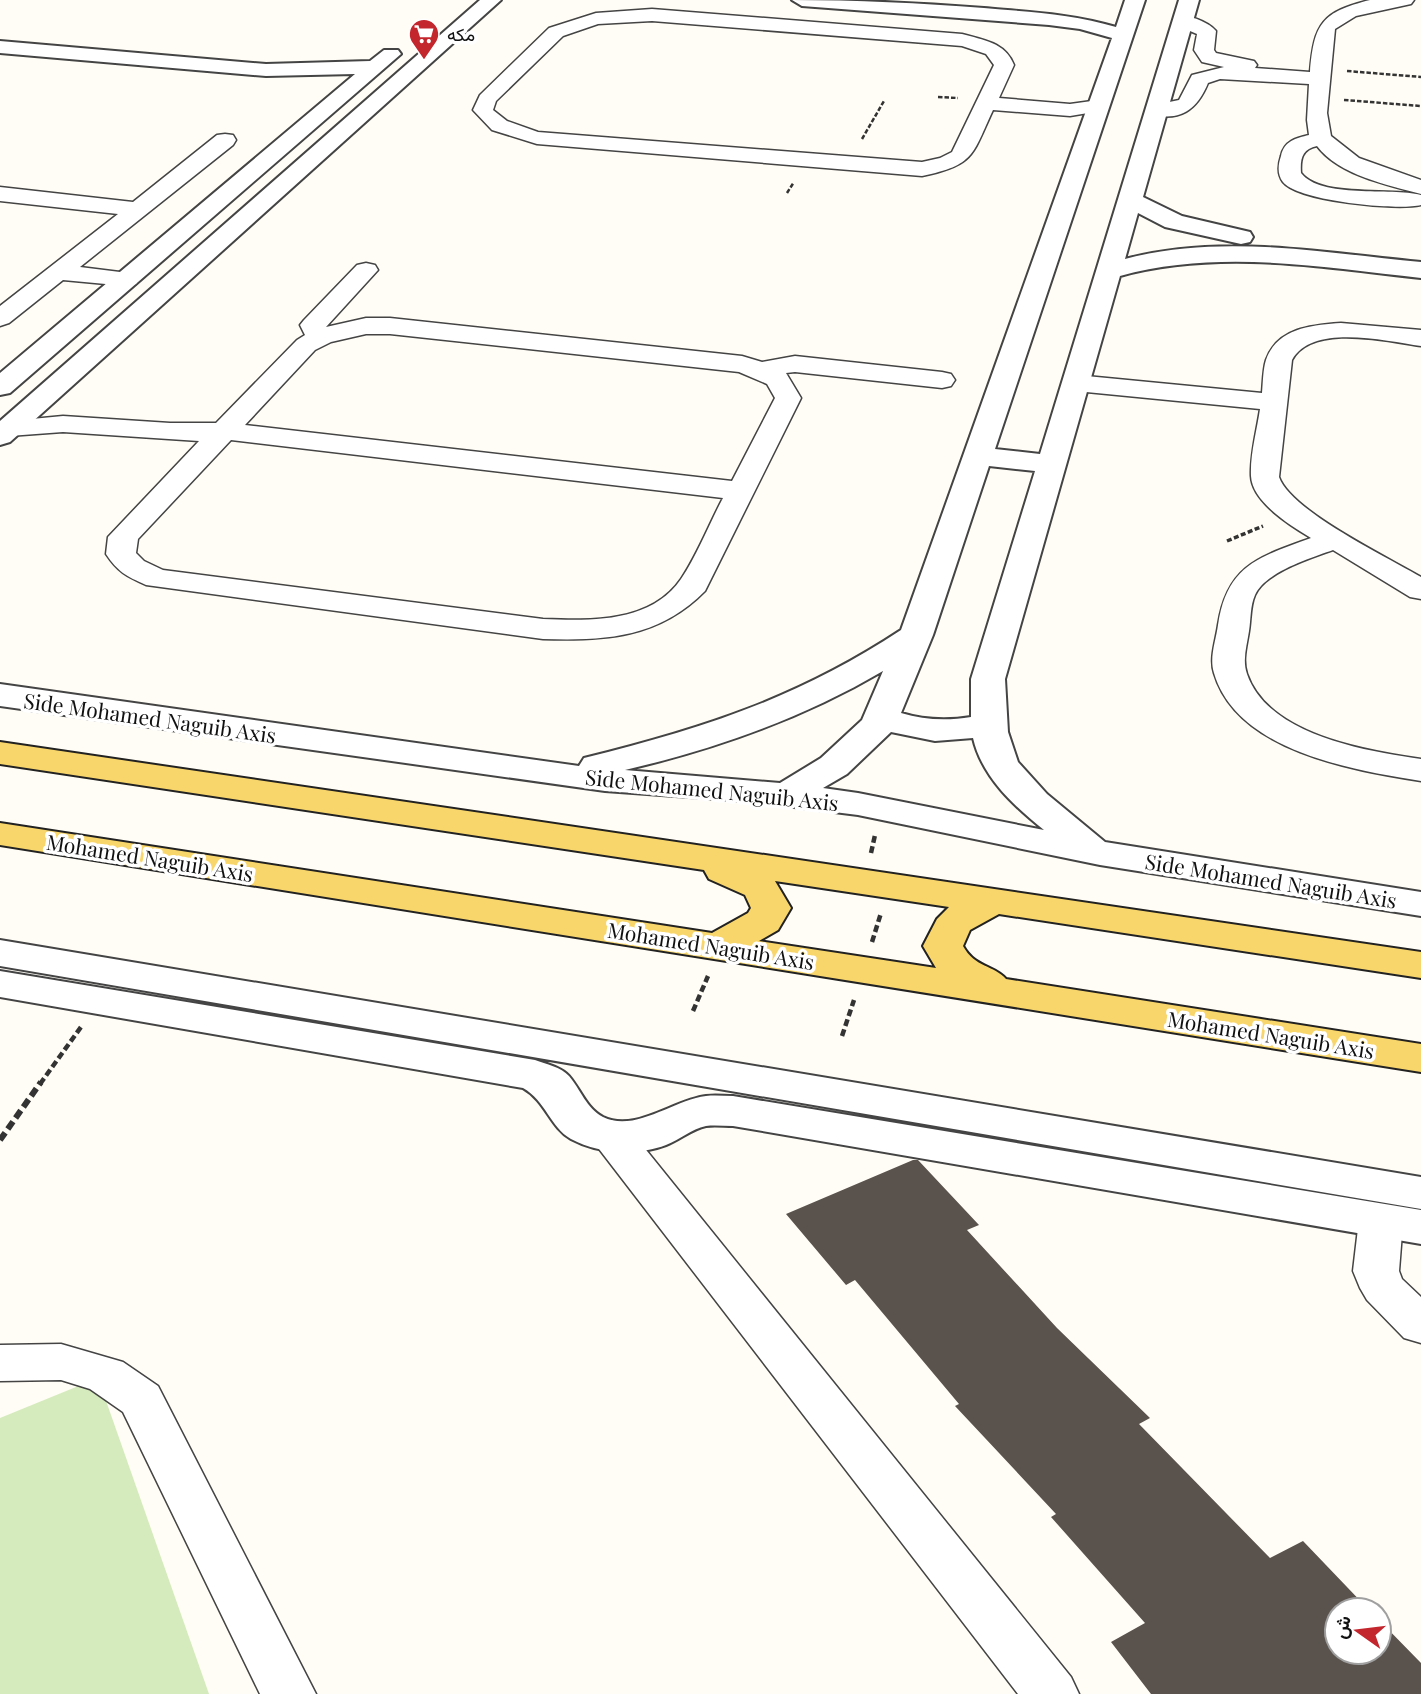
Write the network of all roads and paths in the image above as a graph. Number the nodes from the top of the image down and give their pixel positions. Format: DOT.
graph roads {
  1 [pos="491,0"];
  2 [pos="802,0"];
  3 [pos="965,0"];
  4 [pos="1135,0"];
  5 [pos="1405,0"];
  6 [pos="1088,5"];
  7 [pos="1186,11"];
  8 [pos="1315,11"];
  9 [pos="1336,19"];
  10 [pos="1122,35"];
  11 [pos="405,42"];
  12 [pos="0,47"];
  13 [pos="0,57"];
  14 [pos="375,67"];
  15 [pos="1421,77"];
  16 [pos="1320,79"];
  17 [pos="323,92"];
  18 [pos="884,101"];
  19 [pos="984,106"];
  20 [pos="1421,106"];
  21 [pos="1157,110"];
  22 [pos="1095,116"];
  23 [pos="1321,138"];
  24 [pos="225,140"];
  25 [pos="847,164"];
  26 [pos="1421,187"];
  27 [pos="0,194"];
  28 [pos="1130,200"];
  29 [pos="1421,201"];
  30 [pos="138,209"];
  31 [pos="206,212"];
  32 [pos="248,216"];
  33 [pos="1421,253"];
  34 [pos="67,265"];
  35 [pos="366,270"];
  36 [pos="1421,270"];
  37 [pos="1109,271"];
  38 [pos="136,272"];
  39 [pos="1,316"];
  40 [pos="322,336"];
  41 [pos="1421,338"];
  42 [pos="1151,365"];
  43 [pos="1090,367"];
  44 [pos="761,370"];
  45 [pos="942,380"];
  46 [pos="0,387"];
  47 [pos="54,388"];
  48 [pos="1275,390"];
  49 [pos="223,431"];
  50 [pos="5,432"];
  51 [pos="976,456"];
  52 [pos="1052,464"];
  53 [pos="741,491"];
  54 [pos="1335,539"];
  55 [pos="1413,578"];
  56 [pos="916,635"];
  57 [pos="0,695"];
  58 [pos="882,718"];
  59 [pos="988,724"];
  60 [pos="0,753"];
  61 [pos="1421,770"];
  62 [pos="563,774"];
  63 [pos="785,796"];
  64 [pos="881,808"];
  65 [pos="0,834"];
  66 [pos="667,852"];
  67 [pos="1100,853"];
  68 [pos="865,881"];
  69 [pos="997,901"];
  70 [pos="1421,904"];
  71 [pos="720,946"];
  72 [pos="0,953"];
  73 [pos="1421,965"];
  74 [pos="0,984"];
  75 [pos="1041,998"];
  76 [pos="100,1001"];
  77 [pos="593,1055"];
  78 [pos="1421,1058"];
  79 [pos="690,1071"];
  80 [pos="562,1097"];
  81 [pos="682,1118"];
  82 [pos="611,1135"];
  83 [pos="0,1140"];
  84 [pos="1402,1207"];
  85 [pos="1421,1325"];
  86 [pos="0,1363"];
  87 [pos="288,1694"];
  88 [pos="1051,1694"];
  1 -- 32 [label="street"];
  2 -- 10 [label="street"];
  3 -- 6 [label="street"];
  4 -- 10 [label="street"];
  5 -- 9 [label="street"];
  7 -- 16 [label="street"];
  7 -- 21 [label="street"];
  8 -- 9 [label="street"];
  9 -- 16 [label="street"];
  10 -- 22 [label="street"];
  11 -- 14 [label="street"];
  12 -- 14 [label="street"];
  13 -- 17 [label="street"];
  14 -- 17 [label="street"];
  15 -- 16 [label="path"];
  16 -- 20 [label="path"];
  16 -- 21 [label="street"];
  16 -- 23 [label="street"];
  17 -- 31 [label="street"];
  18 -- 25 [label="path"];
  19 -- 22 [label="street"];
  19 -- 25 [label="street"];
  19 -- 25 [label="street"];
  21 -- 28 [label="street"];
  22 -- 51 [label="street"];
  23 -- 26 [label="street"];
  23 -- 29 [label="street"];
  24 -- 30 [label="street"];
  27 -- 30 [label="street"];
  28 -- 33 [label="street"];
  28 -- 37 [label="street"];
  30 -- 34 [label="street"];
  31 -- 32 [label="street"];
  31 -- 38 [label="street"];
  32 -- 47 [label="street"];
  34 -- 38 [label="street"];
  34 -- 39 [label="street"];
  35 -- 40 [label="street"];
  36 -- 37 [label="street"];
  37 -- 43 [label="street"];
  38 -- 46 [label="street"];
  40 -- 44 [label="street"];
  40 -- 49 [label="street"];
  41 -- 48 [label="street"];
  42 -- 48 [label="street"];
  43 -- 48 [label="street"];
  43 -- 52 [label="street"];
  44 -- 45 [label="street"];
  44 -- 53 [label="street"];
  47 -- 49 [label="street"];
  47 -- 50 [label="street"];
  48 -- 54 [label="street"];
  49 -- 50 [label="street"];
  49 -- 53 [label="street"];
  49 -- 53 [label="street"];
  51 -- 52 [label="street"];
  51 -- 56 [label="street"];
  52 -- 59 [label="street"];
  54 -- 55 [label="street"];
  54 -- 61 [label="street"];
  56 -- 58 [label="street"];
  56 -- 62 [label="street"];
  57 -- 62 [label="street, Side Mohamed Naguib Axis"];
  58 -- 59 [label="street"];
  58 -- 63 [label="street"];
  59 -- 67 [label="street"];
  60 -- 66 [label="main road"];
  62 -- 63 [label="street, Side Mohamed Naguib Axis"];
  63 -- 64 [label="street, Side Mohamed Naguib Axis"];
  64 -- 67 [label="street, Side Mohamed Naguib Axis"];
  64 -- 68 [label="path"];
  65 -- 71 [label="main road, Mohamed Naguib Axis"];
  66 -- 68 [label="main road"];
  66 -- 71 [label="main road"];
  67 -- 70 [label="street, Side Mohamed Naguib Axis"];
  68 -- 69 [label="main road"];
  69 -- 73 [label="main road"];
  69 -- 75 [label="main road"];
  71 -- 75 [label="main road, Mohamed Naguib Axis"];
  72 -- 77 [label="street"];
  74 -- 76 [label="street"];
  75 -- 78 [label="main road, Mohamed Naguib Axis"];
  76 -- 80 [label="street"];
  76 -- 83 [label="path"];
  77 -- 79 [label="street"];
  77 -- 80 [label="street"];
  79 -- 81 [label="street"];
  79 -- 84 [label="street"];
  80 -- 82 [label="street"];
  81 -- 82 [label="street"];
  81 -- 84 [label="street"];
  82 -- 88 [label="street"];
  84 -- 85 [label="street"];
  86 -- 87 [label="street"];
}
